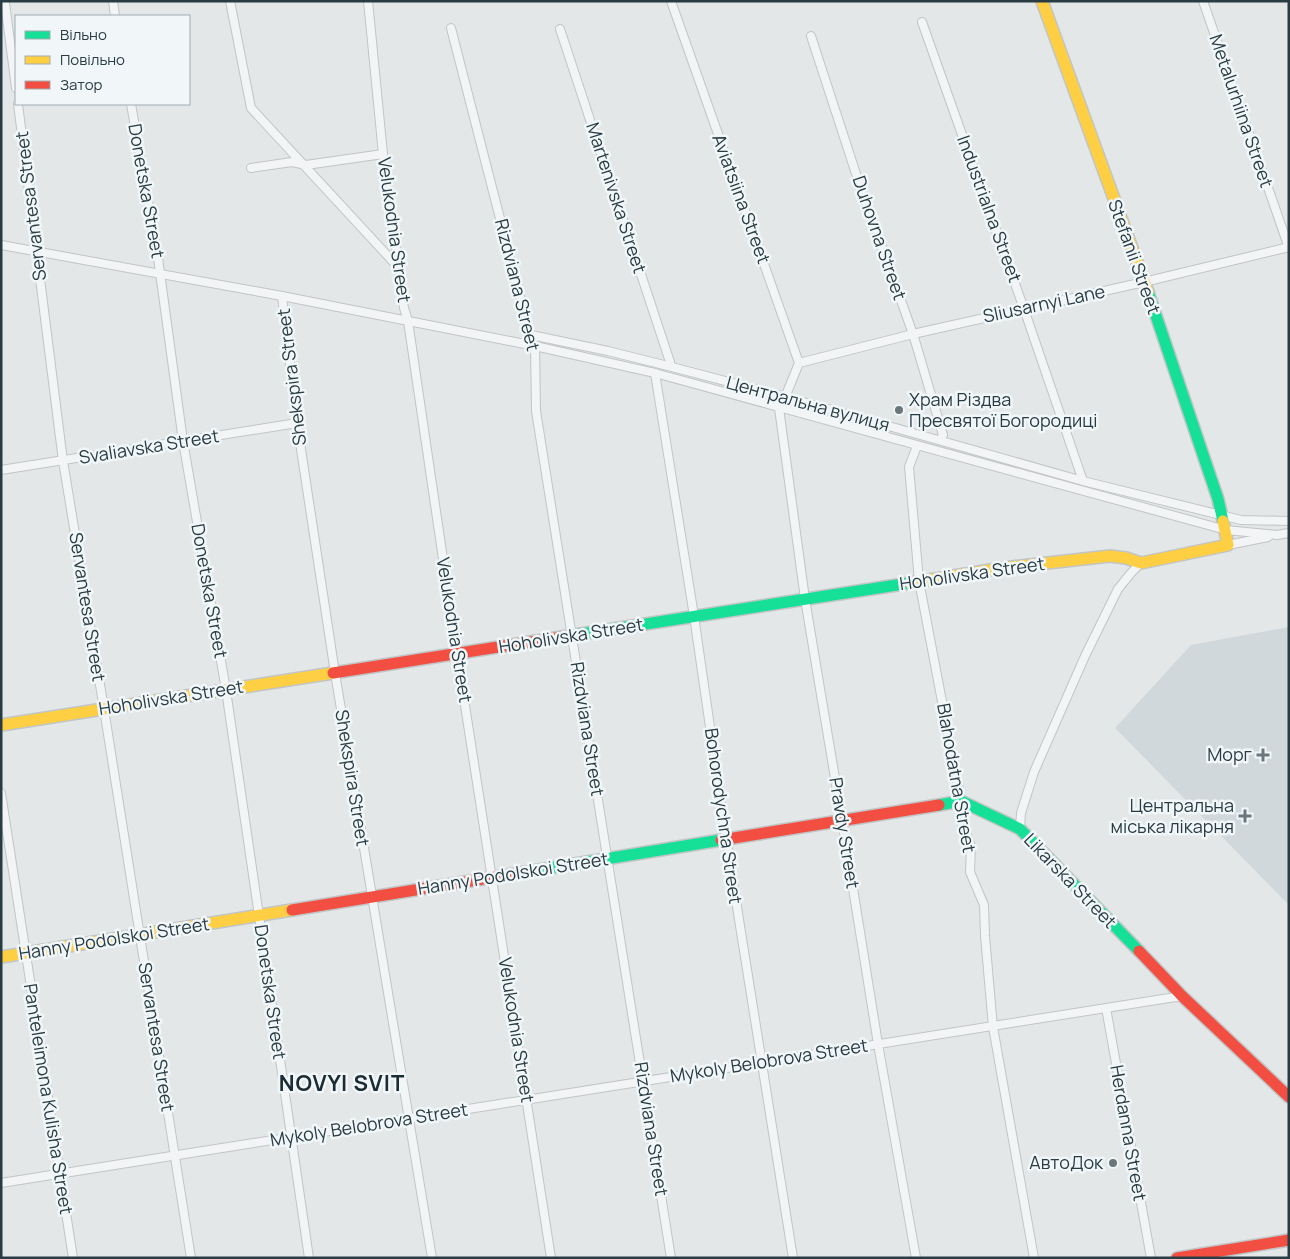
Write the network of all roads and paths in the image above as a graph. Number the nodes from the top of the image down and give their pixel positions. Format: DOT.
graph roads {
  1 [pos="113,1"];
  2 [pos="230,1"];
  3 [pos="368,1"];
  4 [pos="671,1"];
  5 [pos="1042,1"];
  6 [pos="1203,1"];
  7 [pos="5,3"];
  8 [pos="116,15"];
  9 [pos="922,22"];
  10 [pos="451,28"];
  11 [pos="560,29"];
  12 [pos="811,36"];
  13 [pos="15,80"];
  14 [pos="18,105"];
  15 [pos="131,105"];
  16 [pos="383,154"];
  17 [pos="306,165"];
  18 [pos="250,168"];
  19 [pos="1,245"];
  20 [pos="1289,248"];
  21 [pos="36,252"];
  22 [pos="398,268"];
  23 [pos="160,273"];
  24 [pos="1144,282"];
  25 [pos="282,296"];
  26 [pos="1024,309"];
  27 [pos="408,321"];
  28 [pos="913,334"];
  29 [pos="530,335"];
  30 [pos="535,346"];
  31 [pos="799,363"];
  32 [pos="668,366"];
  33 [pos="655,373"];
  34 [pos="786,397"];
  35 [pos="779,408"];
  36 [pos="297,423"];
  37 [pos="940,440"];
  38 [pos="183,442"];
  39 [pos="917,446"];
  40 [pos="63,461"];
  41 [pos="1,470"];
  42 [pos="1083,481"];
  43 [pos="1220,514"];
  44 [pos="1289,521"];
  45 [pos="1226,530"];
  46 [pos="1289,533"];
  47 [pos="1277,535"];
  48 [pos="1228,544"];
  49 [pos="1142,563"];
  50 [pos="920,581"];
  51 [pos="805,599"];
  52 [pos="694,616"];
  53 [pos="572,636"];
  54 [pos="457,654"];
  55 [pos="335,673"];
  56 [pos="226,690"];
  57 [pos="104,709"];
  58 [pos="1,725"];
  59 [pos="1,793"];
  60 [pos="962,801"];
  61 [pos="842,820"];
  62 [pos="1020,829"];
  63 [pos="726,839"];
  64 [pos="608,859"];
  65 [pos="492,878"];
  66 [pos="372,897"];
  67 [pos="259,915"];
  68 [pos="140,935"];
  69 [pos="26,953"];
  70 [pos="1,957"];
  71 [pos="1182,996"];
  72 [pos="1106,1008"];
  73 [pos="993,1026"];
  74 [pos="878,1044"];
  75 [pos="762,1062"];
  76 [pos="643,1081"];
  77 [pos="1289,1096"];
  78 [pos="526,1100"];
  79 [pos="409,1118"];
  80 [pos="292,1137"];
  81 [pos="175,1156"];
  82 [pos="59,1174"];
  83 [pos="1,1183"];
  84 [pos="1289,1240"];
  85 [pos="73,1258"];
  86 [pos="191,1258"];
  87 [pos="309,1258"];
  88 [pos="432,1258"];
  89 [pos="551,1258"];
  90 [pos="671,1258"];
  91 [pos="793,1258"];
  92 [pos="916,1258"];
  93 [pos="1034,1258"];
  94 [pos="1151,1258"];
  95 [pos="1177,1258"];
  1 -- 8 [label="street"];
  2 -- 17 [label="street"];
  3 -- 16 [label="street, Velukodnia Street"];
  4 -- 31 [label="street, Aviatsiina Street"];
  5 -- 24 [label="street, Stefanii Street"];
  6 -- 20 [label="street, Metalurhiina Street"];
  7 -- 13 [label="street"];
  9 -- 26 [label="street, Industrialna Street"];
  10 -- 29 [label="street, Rizdviana Street"];
  11 -- 32 [label="street, Martenivska Street"];
  12 -- 28 [label="street, Duhovna Street"];
  14 -- 21 [label="street, Servantesa Street"];
  15 -- 23 [label="street, Donetska Street"];
  16 -- 17 [label="street"];
  16 -- 22 [label="street, Velukodnia Street"];
  17 -- 18 [label="street"];
  17 -- 22 [label="street"];
  19 -- 21 [label="street, Центральна вулиця"];
  20 -- 24 [label="street, Sliusarnyi Lane"];
  21 -- 23 [label="street, Центральна вулиця"];
  21 -- 40 [label="street, Servantesa Street"];
  22 -- 27 [label="street, Velukodnia Street"];
  23 -- 25 [label="street, Центральна вулиця"];
  23 -- 38 [label="street, Donetska Street"];
  24 -- 26 [label="street, Sliusarnyi Lane"];
  24 -- 43 [label="street, Stefanii Street"];
  25 -- 27 [label="street, Центральна вулиця"];
  25 -- 36 [label="street, Shekspira Street"];
  26 -- 28 [label="street, Sliusarnyi Lane"];
  26 -- 42 [label="street, Industrialna Street"];
  27 -- 30 [label="street, Центральна вулиця"];
  27 -- 54 [label="street, Velukodnia Street"];
  28 -- 31 [label="street, Sliusarnyi Lane"];
  28 -- 37 [label="street, Duhovna Street"];
  29 -- 30 [label="street, Rizdviana Street"];
  29 -- 32 [label="street, Центральна вулиця"];
  30 -- 33 [label="street, Центральна вулиця"];
  30 -- 53 [label="street, Rizdviana Street"];
  31 -- 34 [label="street"];
  32 -- 34 [label="street, Центральна вулиця"];
  33 -- 35 [label="street, Центральна вулиця"];
  33 -- 52 [label="street, Bohorodychna Street"];
  34 -- 35 [label="street"];
  34 -- 37 [label="street, Центральна вулиця"];
  35 -- 39 [label="street, Центральна вулиця"];
  35 -- 51 [label="street, Pravdy Street"];
  36 -- 38 [label="street, Svaliavska Street"];
  36 -- 55 [label="street, Shekspira Street"];
  37 -- 42 [label="street, Центральна вулиця"];
  38 -- 40 [label="street, Svaliavska Street"];
  38 -- 56 [label="street, Donetska Street"];
  39 -- 45 [label="street, Центральна вулиця"];
  39 -- 50 [label="street, Blahodatna Street"];
  40 -- 41 [label="street, Svaliavska Street"];
  40 -- 57 [label="street, Servantesa Street"];
  42 -- 43 [label="street, Центральна вулиця"];
  43 -- 44 [label="street, Центральна вулиця"];
  43 -- 45 [label="street, Stefanii Street"];
  45 -- 47 [label="street, Центральна вулиця"];
  45 -- 48 [label="street, Stefanii Street"];
  46 -- 47 [label="street"];
  47 -- 48 [label="street"];
  48 -- 49 [label="street"];
  49 -- 50 [label="street, Hoholivska Street"];
  49 -- 62 [label="street, Likarska Street"];
  50 -- 51 [label="street, Hoholivska Street"];
  50 -- 60 [label="street, Blahodatna Street"];
  51 -- 52 [label="street, Hoholivska Street"];
  51 -- 61 [label="street, Pravdy Street"];
  52 -- 53 [label="street, Hoholivska Street"];
  52 -- 63 [label="street, Bohorodychna Street"];
  53 -- 54 [label="street, Hoholivska Street"];
  53 -- 64 [label="street, Rizdviana Street"];
  54 -- 55 [label="street, Hoholivska Street"];
  54 -- 65 [label="street, Velukodnia Street"];
  55 -- 56 [label="street, Hoholivska Street"];
  55 -- 66 [label="street, Shekspira Street"];
  56 -- 57 [label="street, Hoholivska Street"];
  56 -- 67 [label="street, Donetska Street"];
  57 -- 58 [label="street, Hoholivska Street"];
  57 -- 68 [label="street, Servantesa Street"];
  59 -- 69 [label="street, Panteleimona Kulisha Street"];
  60 -- 61 [label="street, Hanny Podolskoi Street"];
  60 -- 62 [label="street"];
  60 -- 73 [label="street, Blahodatna Street"];
  61 -- 63 [label="street, Hanny Podolskoi Street"];
  61 -- 74 [label="street, Pravdy Street"];
  62 -- 71 [label="street, Likarska Street"];
  63 -- 64 [label="street, Hanny Podolskoi Street"];
  63 -- 75 [label="street, Bohorodychna Street"];
  64 -- 65 [label="street, Hanny Podolskoi Street"];
  64 -- 76 [label="street, Rizdviana Street"];
  65 -- 66 [label="street, Hanny Podolskoi Street"];
  65 -- 78 [label="street, Velukodnia Street"];
  66 -- 67 [label="street, Hanny Podolskoi Street"];
  66 -- 79 [label="street, Shekspira Street"];
  67 -- 68 [label="street, Hanny Podolskoi Street"];
  67 -- 80 [label="street, Donetska Street"];
  68 -- 69 [label="street, Hanny Podolskoi Street"];
  68 -- 81 [label="street, Servantesa Street"];
  69 -- 70 [label="street, Hanny Podolskoi Street"];
  69 -- 82 [label="street, Panteleimona Kulisha Street"];
  71 -- 72 [label="street, Mykoly Belobrova Street"];
  71 -- 77 [label="street, Likarska Street"];
  72 -- 73 [label="street, Mykoly Belobrova Street"];
  72 -- 94 [label="street, Herdanna Street"];
  73 -- 74 [label="street, Mykoly Belobrova Street"];
  73 -- 93 [label="street, Blahodatna Street"];
  74 -- 75 [label="street, Mykoly Belobrova Street"];
  74 -- 92 [label="street, Pravdy Street"];
  75 -- 76 [label="street, Mykoly Belobrova Street"];
  75 -- 91 [label="street, Bohorodychna Street"];
  76 -- 78 [label="street, Mykoly Belobrova Street"];
  76 -- 90 [label="street, Rizdviana Street"];
  78 -- 79 [label="street, Mykoly Belobrova Street"];
  78 -- 89 [label="street, Velukodnia Street"];
  79 -- 80 [label="street, Mykoly Belobrova Street"];
  79 -- 88 [label="street, Shekspira Street"];
  80 -- 81 [label="street, Mykoly Belobrova Street"];
  80 -- 87 [label="street, Donetska Street"];
  81 -- 82 [label="street, Mykoly Belobrova Street"];
  81 -- 86 [label="street, Servantesa Street"];
  82 -- 83 [label="street, Mykoly Belobrova Street"];
  82 -- 85 [label="street, Panteleimona Kulisha Street"];
  84 -- 95 [label="street"];
}
